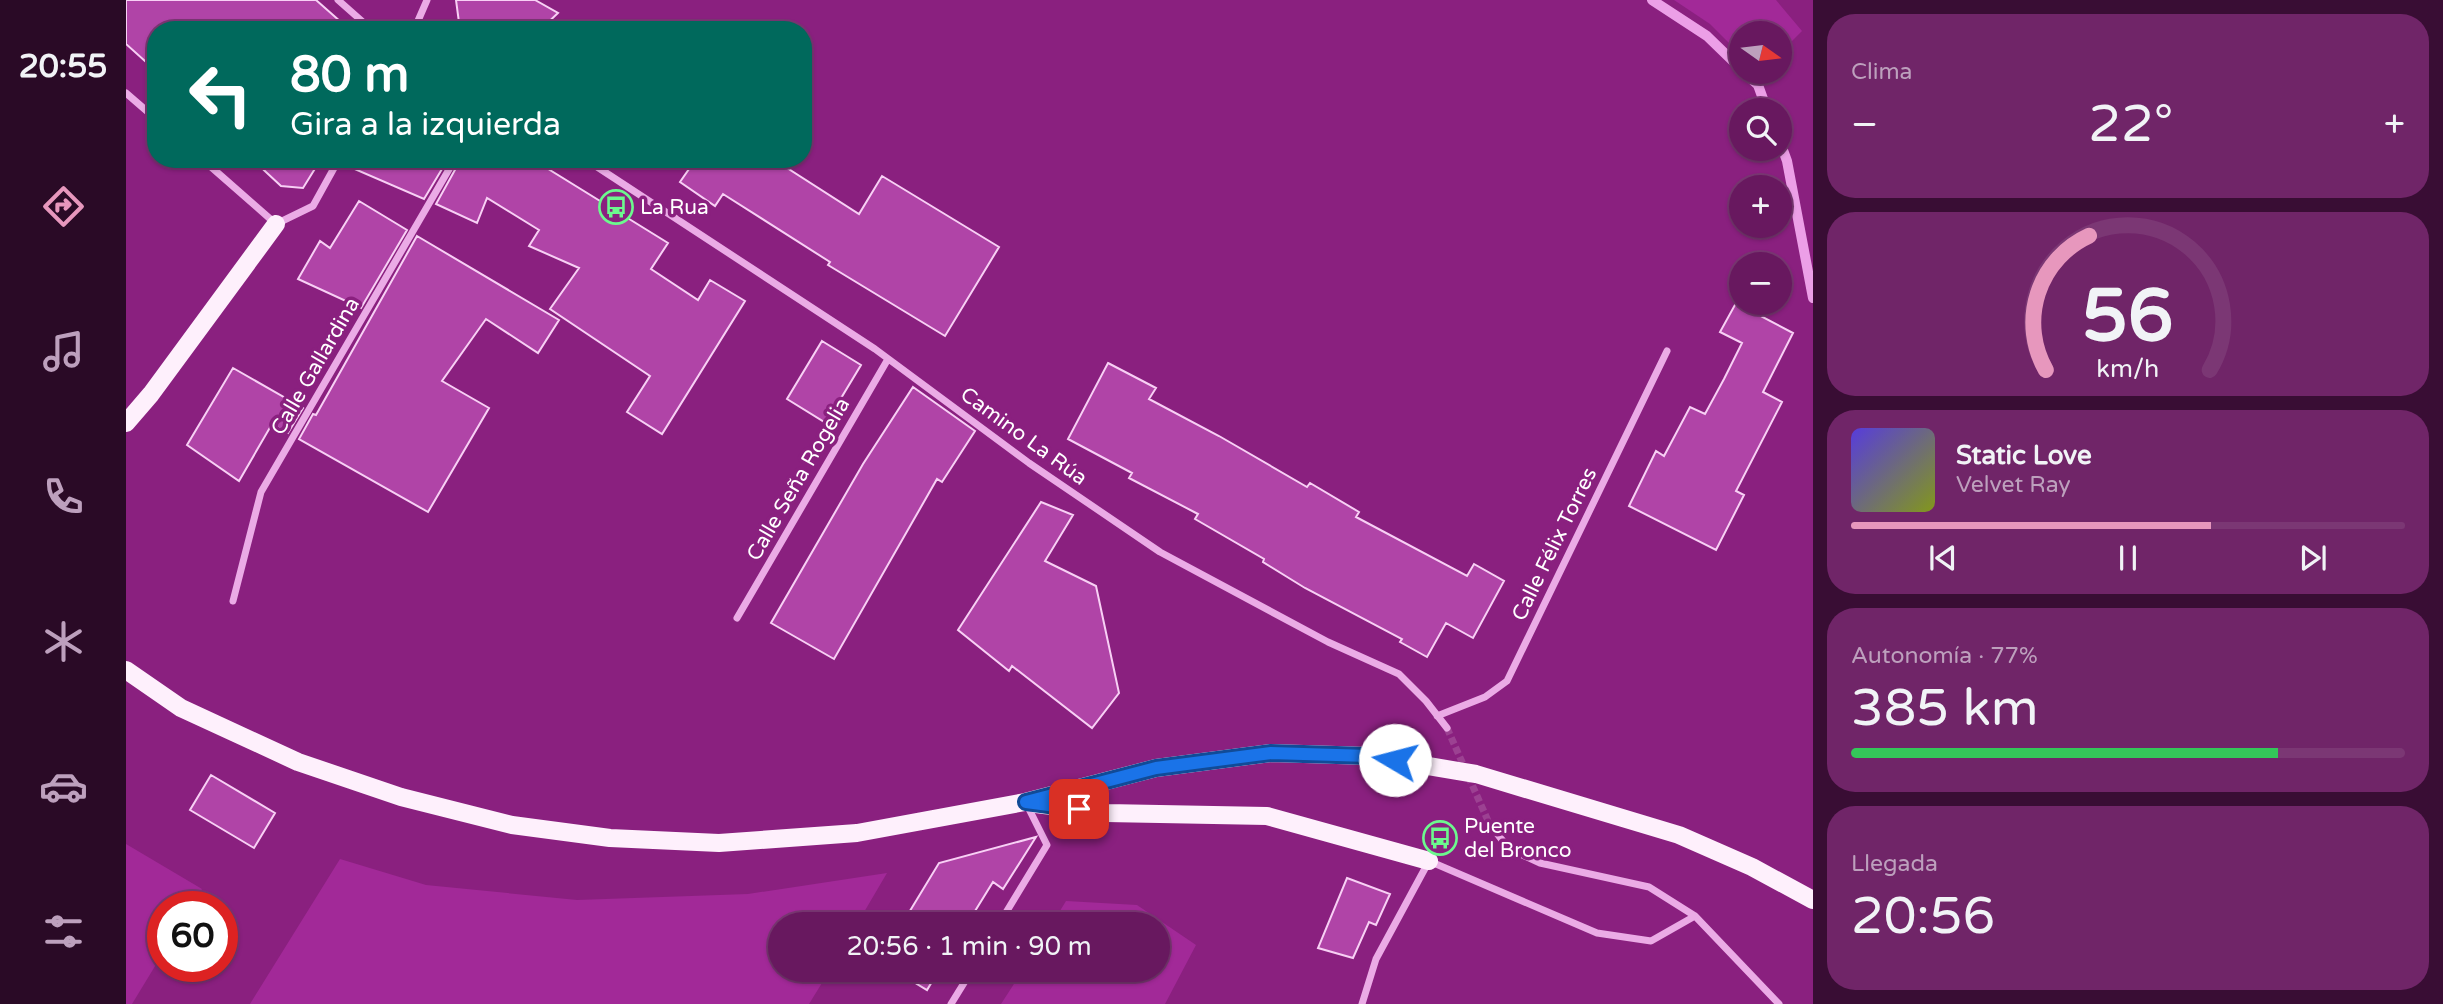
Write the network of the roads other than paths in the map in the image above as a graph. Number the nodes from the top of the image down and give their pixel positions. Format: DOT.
graph roads {
  1 [pos="338,0"];
  2 [pos="427,0"];
  3 [pos="362,21"];
  4 [pos="418,21"];
  5 [pos="126,93"];
  6 [pos="147,111"];
  7 [pos="212,168"];
  8 [pos="334,168"];
  9 [pos="450,168"];
  10 [pos="599,168"];
  11 [pos="276,224"];
  12 [pos="1667,351"];
  13 [pos="888,359"];
  14 [pos="126,423"];
  15 [pos="233,601"];
  16 [pos="737,618"];
  17 [pos="126,670"];
  18 [pos="1437,716"];
  19 [pos="1447,728"];
  20 [pos="1026,802"];
  21 [pos="1489,823"];
  22 [pos="1429,861"];
  23 [pos="1813,900"];
  24 [pos="1006,912"];
  25 [pos="1695,916"];
  26 [pos="965,982"];
  27 [pos="951,1004"];
  28 [pos="1362,1004"];
  29 [pos="1779,1004"];
  1 -- 3 [label="street"];
  2 -- 4 [label="street"];
  5 -- 6 [label="street"];
  7 -- 11 [label="street"];
  8 -- 11 [label="street"];
  9 -- 15 [label="street, Calle Gallardina"];
  10 -- 13 [label="street, Camino La Rúa"];
  11 -- 14 [label="main road"];
  12 -- 18 [label="street, Calle Félix Torres"];
  13 -- 16 [label="street, Calle Seña Rogelia"];
  13 -- 18 [label="street, Camino La Rúa"];
  17 -- 20 [label="main road"];
  18 -- 19 [label="street, Camino La Rúa"];
  20 -- 22 [label="main road"];
  20 -- 23 [label="main road"];
  20 -- 24 [label="street"];
  21 -- 25 [label="street"];
  22 -- 25 [label="street"];
  22 -- 28 [label="street"];
  25 -- 29 [label="street"];
  26 -- 27 [label="street"];
}
